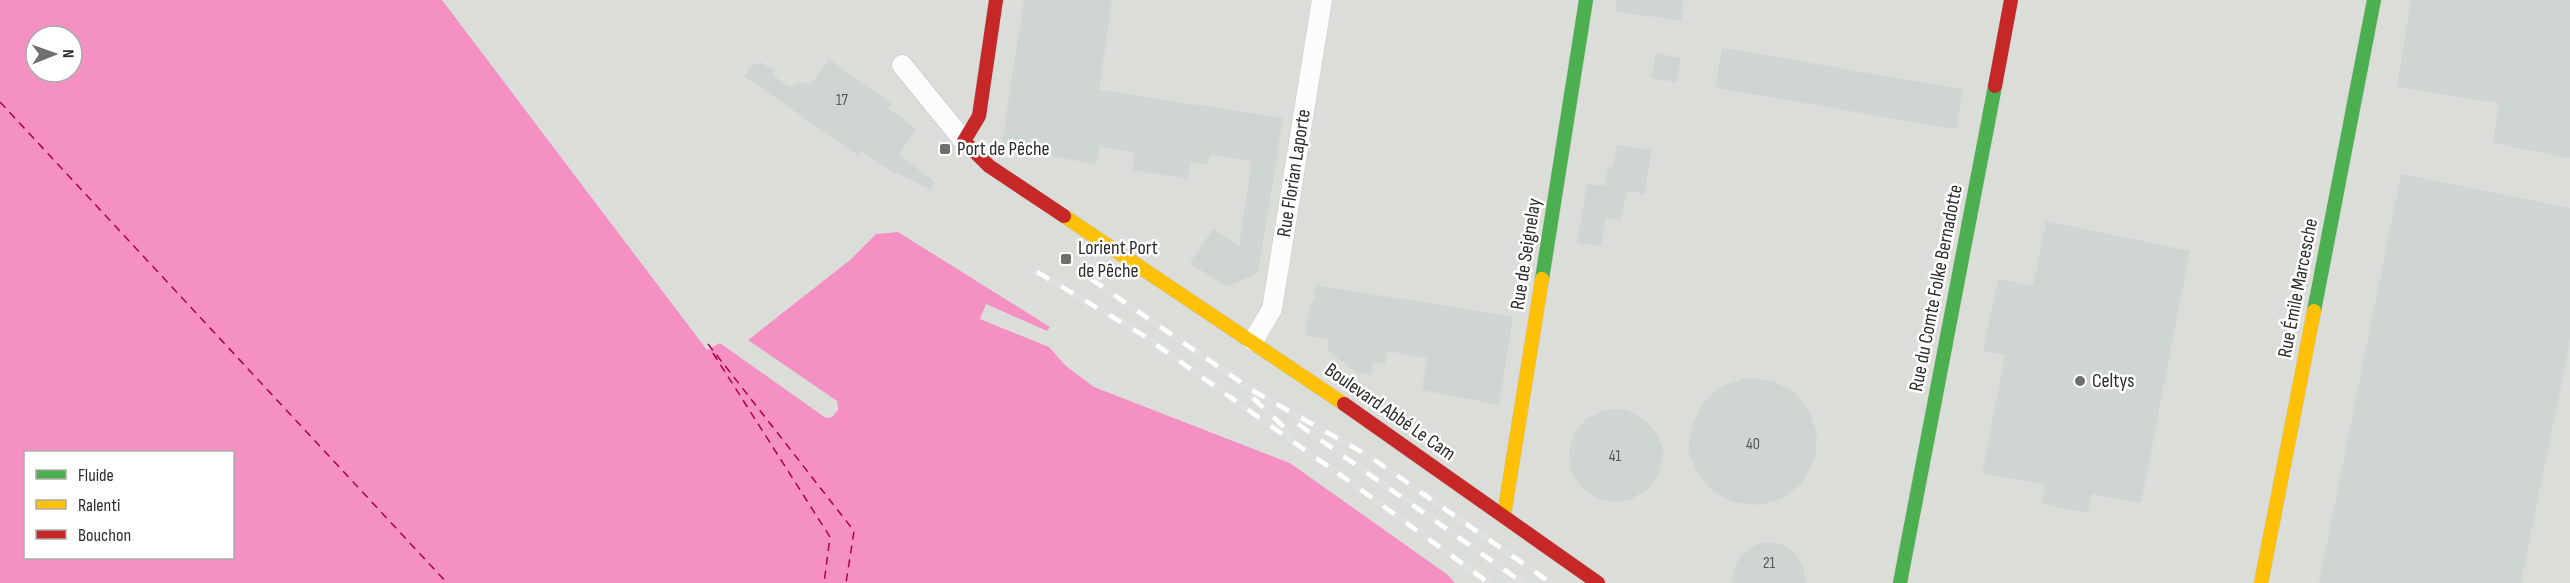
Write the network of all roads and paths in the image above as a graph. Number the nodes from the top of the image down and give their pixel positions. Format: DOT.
graph roads {
  1 [pos="996,0"];
  2 [pos="1322,0"];
  3 [pos="1586,0"];
  4 [pos="2011,0"];
  5 [pos="2374,0"];
  6 [pos="902,65"];
  7 [pos="964,141"];
  8 [pos="1253,341"];
  9 [pos="1504,515"];
  10 [pos="1598,583"];
  11 [pos="1900,583"];
  12 [pos="2261,583"];
  1 -- 7 [label="street"];
  2 -- 8 [label="street, Rue Florian Laporte"];
  3 -- 9 [label="street, Rue de Seignelay"];
  4 -- 11 [label="street, Rue du Comte Folke Bernadotte"];
  5 -- 12 [label="street, Rue Émile Marcesche"];
  6 -- 7 [label="street"];
  7 -- 8 [label="street, Boulevard Abbé Le Cam"];
  8 -- 9 [label="street, Boulevard Abbé Le Cam"];
  9 -- 10 [label="street, Boulevard Abbé Le Cam"];
}
